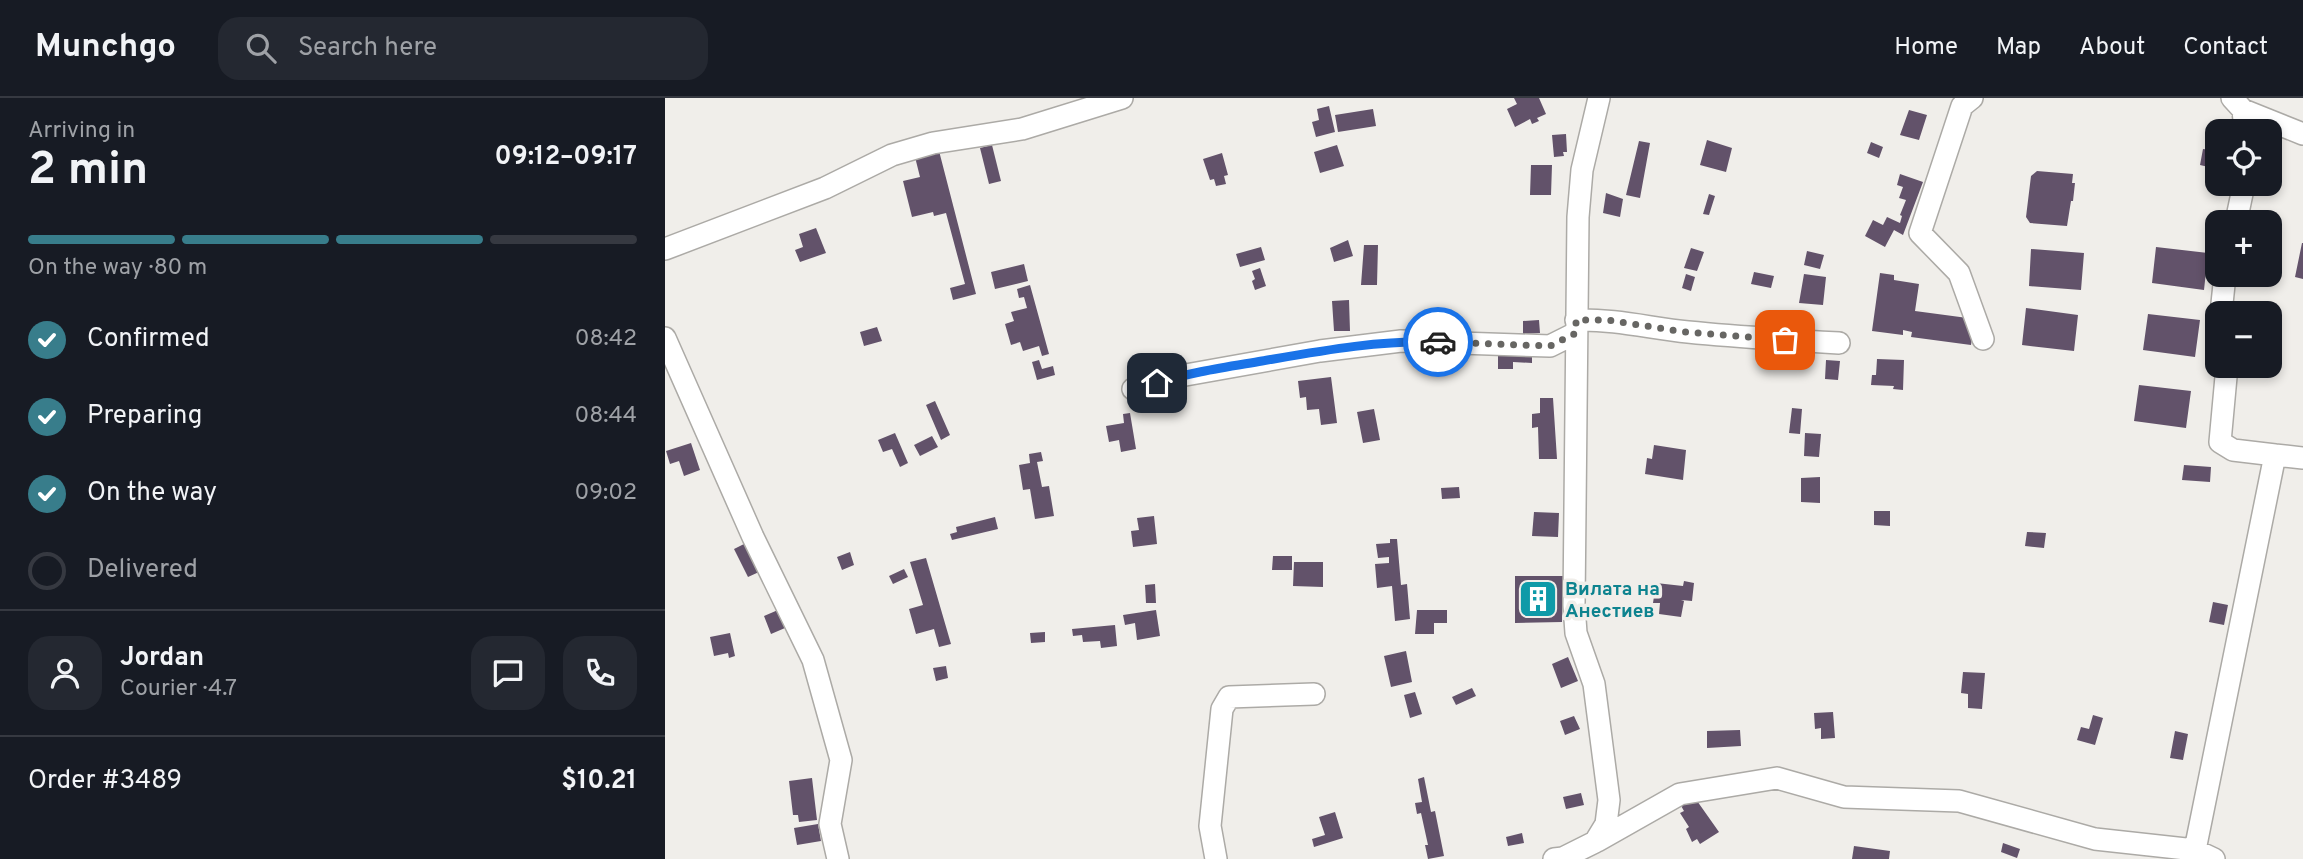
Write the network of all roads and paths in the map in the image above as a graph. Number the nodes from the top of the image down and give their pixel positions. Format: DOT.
graph roads {
  1 [pos="1122,98"];
  2 [pos="1599,98"];
  3 [pos="1972,98"];
  4 [pos="2240,113"];
  5 [pos="2303,134"];
  6 [pos="665,249"];
  7 [pos="1576,326"];
  8 [pos="665,338"];
  9 [pos="1983,339"];
  10 [pos="1839,343"];
  11 [pos="2226,378"];
  12 [pos="1133,389"];
  13 [pos="2275,455"];
  14 [pos="2303,458"];
  15 [pos="1314,694"];
  16 [pos="1593,850"];
  17 [pos="2195,850"];
  18 [pos="838,859"];
  19 [pos="1216,859"];
  20 [pos="1554,859"];
  21 [pos="2214,859"];
  1 -- 6 [label="street"];
  2 -- 7 [label="street"];
  3 -- 9 [label="street"];
  4 -- 5 [label="street"];
  7 -- 10 [label="street"];
  7 -- 12 [label="street"];
  7 -- 16 [label="street"];
  8 -- 18 [label="street"];
  11 -- 13 [label="street"];
  13 -- 14 [label="street"];
  13 -- 17 [label="street"];
  15 -- 19 [label="street"];
  16 -- 17 [label="street"];
  16 -- 20 [label="street"];
  17 -- 21 [label="street"];
}
